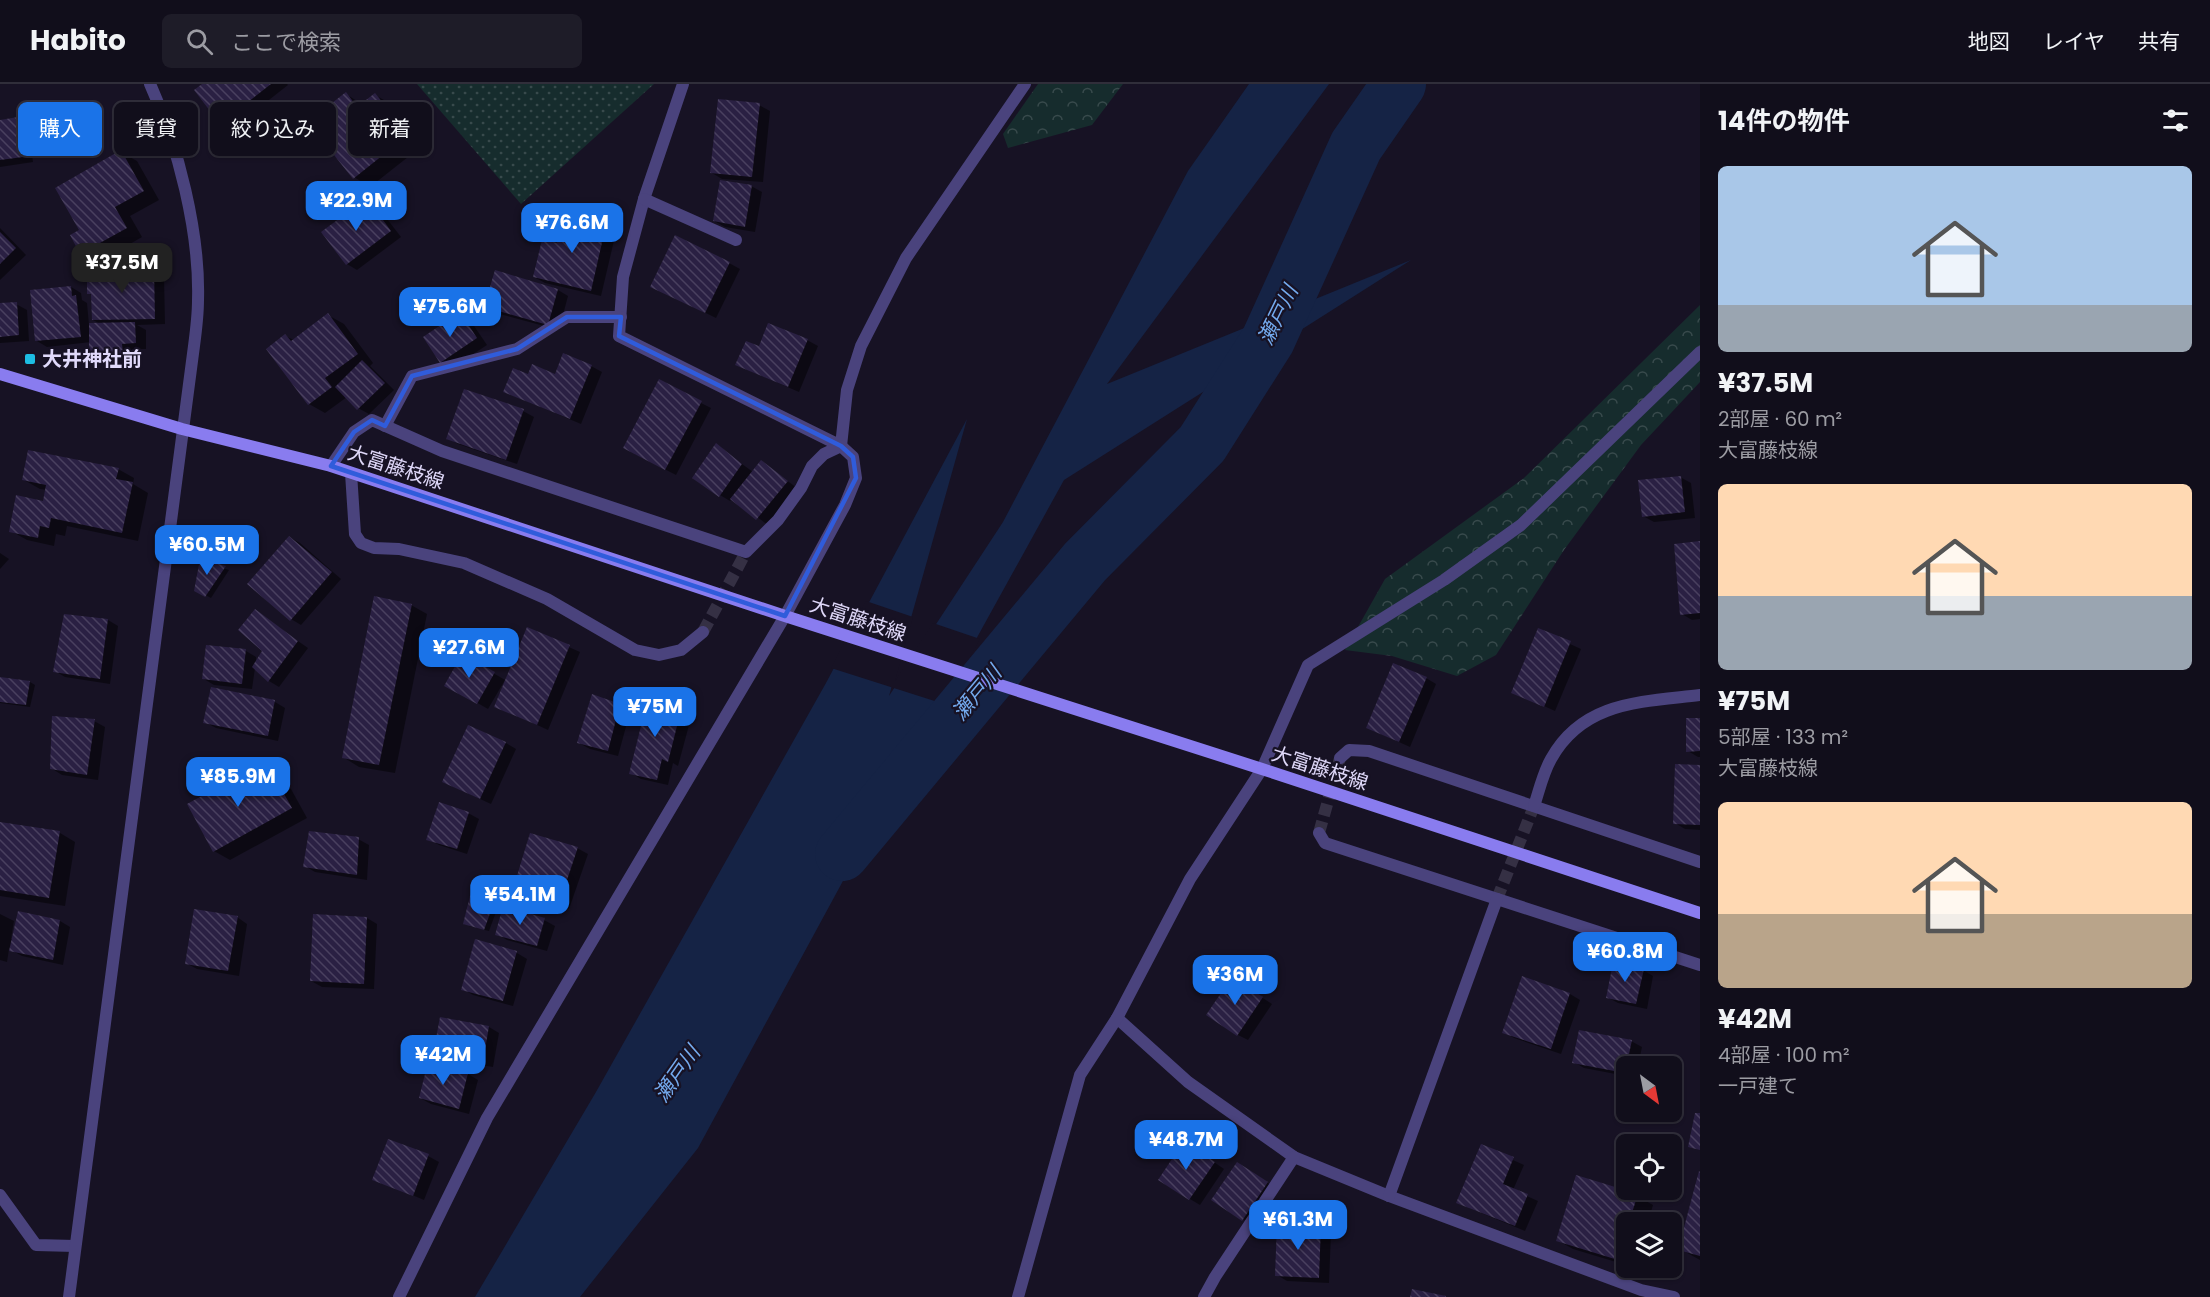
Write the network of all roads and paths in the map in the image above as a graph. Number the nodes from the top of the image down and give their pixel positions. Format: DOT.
graph roads {
  1 [pos="150,84"];
  2 [pos="683,84"];
  3 [pos="1025,84"];
  4 [pos="644,199"];
  5 [pos="736,240"];
  6 [pos="621,317"];
  7 [pos="1700,352"];
  8 [pos="0,374"];
  9 [pos="385,426"];
  10 [pos="182,429"];
  11 [pos="841,446"];
  12 [pos="331,466"];
  13 [pos="351,473"];
  14 [pos="785,616"];
  15 [pos="703,632"];
  16 [pos="1700,695"];
  17 [pos="1340,758"];
  18 [pos="1262,769"];
  19 [pos="1534,806"];
  20 [pos="1319,833"];
  21 [pos="1700,862"];
  22 [pos="1497,899"];
  23 [pos="1700,913"];
  24 [pos="1700,965"];
  25 [pos="1117,1018"];
  26 [pos="1294,1157"];
  27 [pos="0,1195"];
  28 [pos="1389,1196"];
  29 [pos="75,1246"];
  30 [pos="69,1297"];
  31 [pos="399,1297"];
  32 [pos="1018,1297"];
  33 [pos="1204,1297"];
  34 [pos="1674,1297"];
  1 -- 10 [label="street"];
  2 -- 4 [label="street"];
  3 -- 11 [label="street"];
  4 -- 5 [label="street"];
  4 -- 6 [label="street"];
  6 -- 9 [label="street"];
  6 -- 11 [label="street"];
  7 -- 18 [label="street"];
  8 -- 10 [label="main road, 大富藤枝線"];
  9 -- 11 [label="street"];
  9 -- 12 [label="street"];
  10 -- 12 [label="main road, 大富藤枝線"];
  10 -- 29 [label="street"];
  11 -- 14 [label="street"];
  12 -- 13 [label="main road, 大富藤枝線"];
  13 -- 14 [label="main road, 大富藤枝線"];
  13 -- 15 [label="street"];
  14 -- 18 [label="main road, 大富藤枝線"];
  14 -- 31 [label="street"];
  16 -- 19 [label="street"];
  17 -- 19 [label="street"];
  18 -- 23 [label="main road, 大富藤枝線"];
  18 -- 25 [label="street"];
  19 -- 21 [label="street"];
  20 -- 22 [label="street"];
  22 -- 24 [label="street"];
  22 -- 28 [label="street"];
  25 -- 26 [label="street"];
  25 -- 32 [label="street"];
  26 -- 28 [label="street"];
  26 -- 33 [label="street"];
  27 -- 29 [label="street"];
  28 -- 34 [label="street"];
  29 -- 30 [label="street"];
}
